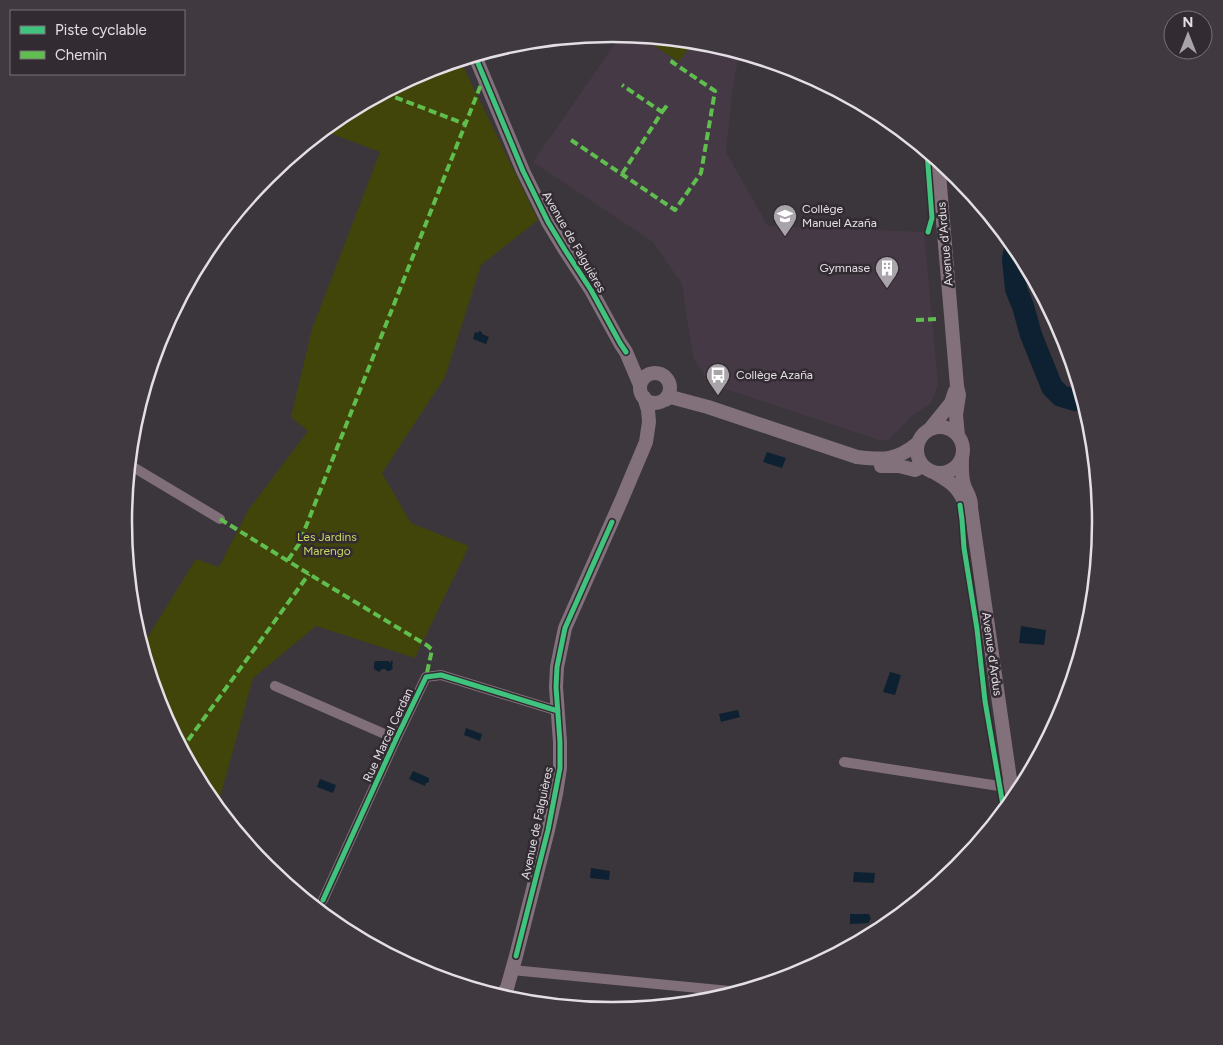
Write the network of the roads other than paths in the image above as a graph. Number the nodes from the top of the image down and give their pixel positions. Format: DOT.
graph roads {
  1 [pos="477,62"];
  2 [pos="939,172"];
  3 [pos="626,352"];
  4 [pos="658,373"];
  5 [pos="669,382"];
  6 [pos="957,386"];
  7 [pos="642,391"];
  8 [pos="663,401"];
  9 [pos="708,407"];
  10 [pos="649,422"];
  11 [pos="930,429"];
  12 [pos="958,436"];
  13 [pos="918,443"];
  14 [pos="962,456"];
  15 [pos="857,457"];
  16 [pos="135,468"];
  17 [pos="929,470"];
  18 [pos="971,508"];
  19 [pos="220,519"];
  20 [pos="275,686"];
  21 [pos="558,711"];
  22 [pos="396,739"];
  23 [pos="844,762"];
  24 [pos="1012,787"];
  25 [pos="1008,793"];
  26 [pos="323,900"];
  27 [pos="512,970"];
  28 [pos="506,990"];
  29 [pos="719,990"];
  1 -- 3 [label="street, Avenue de Falguières"];
  2 -- 6 [label="street, Avenue d'Ardus"];
  3 -- 4 [label="street, Avenue de Falguières"];
  3 -- 7 [label="street, Avenue de Falguières"];
  4 -- 5 [label="street"];
  4 -- 7 [label="street"];
  5 -- 8 [label="street"];
  5 -- 9 [label="street"];
  6 -- 11 [label="street, Avenue d'Ardus"];
  6 -- 12 [label="street, Avenue d'Ardus"];
  7 -- 8 [label="street"];
  7 -- 10 [label="street, Avenue de Falguières"];
  8 -- 9 [label="street"];
  8 -- 10 [label="street, Avenue de Falguières"];
  9 -- 15 [label="street"];
  10 -- 21 [label="street, Avenue de Falguières"];
  11 -- 12 [label="street"];
  11 -- 13 [label="street"];
  12 -- 14 [label="street"];
  13 -- 15 [label="street"];
  13 -- 17 [label="street"];
  14 -- 17 [label="street"];
  14 -- 18 [label="street, Avenue d'Ardus"];
  15 -- 17 [label="street"];
  16 -- 19 [label="street"];
  17 -- 18 [label="street, Avenue d'Ardus"];
  18 -- 24 [label="street, Avenue d'Ardus"];
  20 -- 22 [label="street"];
  21 -- 22 [label="street, Rue Marcel Cerdan"];
  21 -- 27 [label="street, Avenue de Falguières"];
  22 -- 26 [label="street, Rue Marcel Cerdan"];
  23 -- 25 [label="street"];
  27 -- 28 [label="street, Avenue de Falguières"];
  27 -- 29 [label="street"];
}
